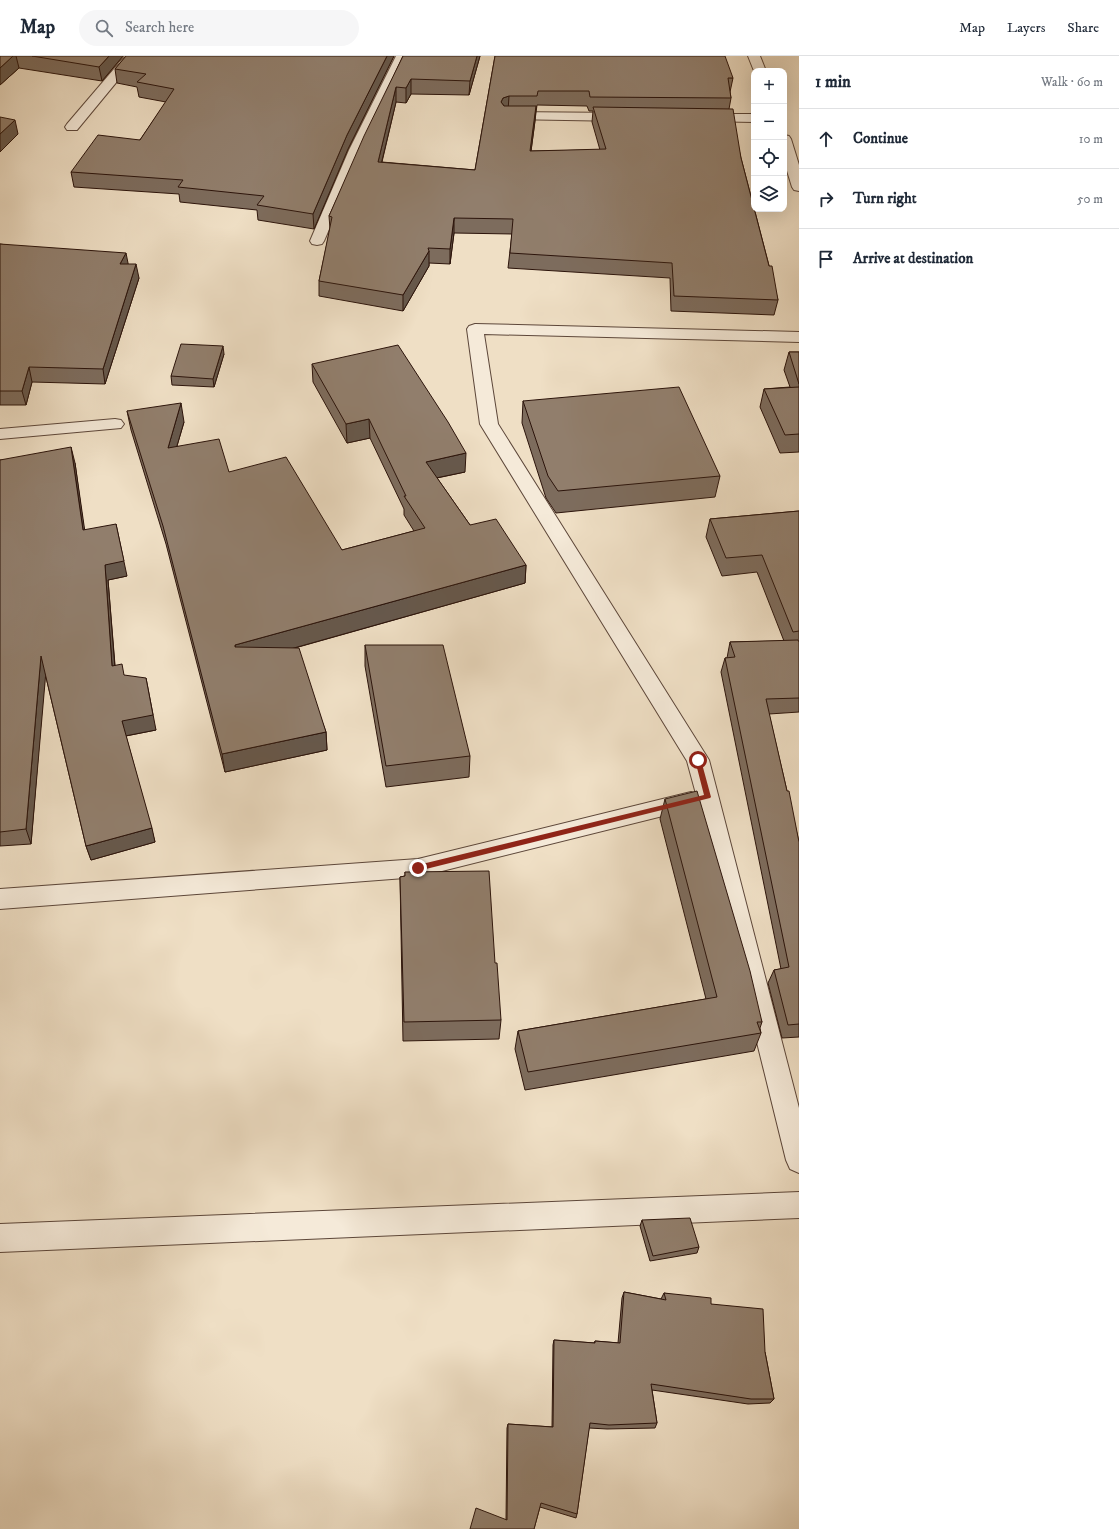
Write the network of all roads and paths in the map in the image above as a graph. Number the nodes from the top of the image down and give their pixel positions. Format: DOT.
graph roads {
  1 [pos="132,56"];
  2 [pos="402,56"];
  3 [pos="754,56"];
  4 [pos="759,68"];
  5 [pos="508,116"];
  6 [pos="635,117"];
  7 [pos="691,118"];
  8 [pos="751,118"];
  9 [pos="72,128"];
  10 [pos="784,140"];
  11 [pos="799,187"];
  12 [pos="317,241"];
  13 [pos="799,337"];
  14 [pos="116,424"];
  15 [pos="0,434"];
  16 [pos="708,797"];
  17 [pos="0,899"];
  18 [pos="799,1160"];
  19 [pos="799,1205"];
  20 [pos="0,1238"];
  1 -- 9 [label="street"];
  2 -- 12 [label="street"];
  3 -- 4 [label="street"];
  5 -- 6 [label="street"];
  7 -- 8 [label="street"];
  10 -- 11 [label="street"];
  13 -- 16 [label="street"];
  14 -- 15 [label="street"];
  16 -- 17 [label="street"];
  16 -- 18 [label="street"];
  19 -- 20 [label="street"];
}
